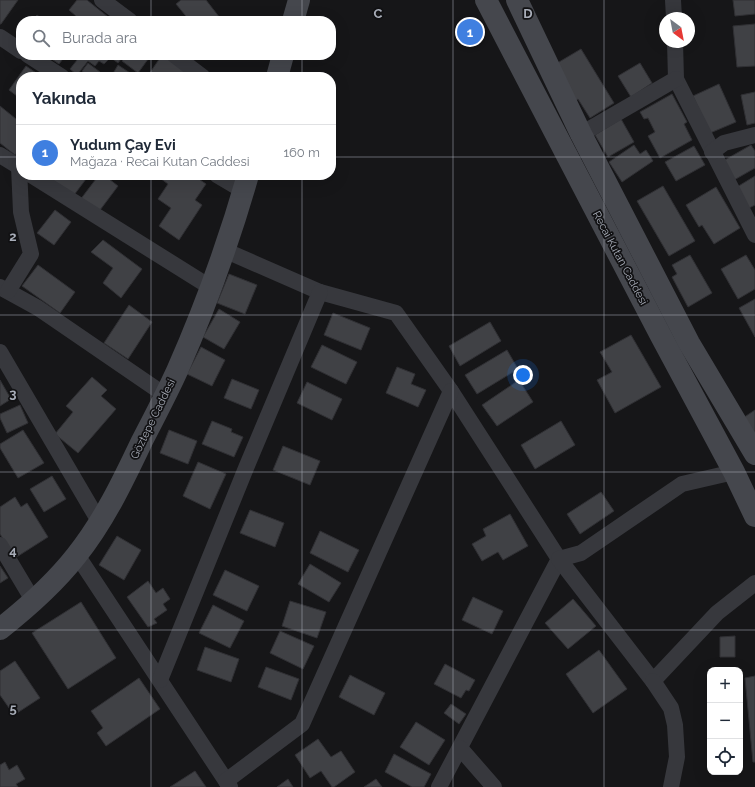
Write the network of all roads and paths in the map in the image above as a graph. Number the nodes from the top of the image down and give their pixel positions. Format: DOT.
graph roads {
  1 [pos="102,0"];
  2 [pos="299,0"];
  3 [pos="486,0"];
  4 [pos="516,0"];
  5 [pos="673,0"];
  6 [pos="674,12"];
  7 [pos="123,16"];
  8 [pos="294,16"];
  9 [pos="0,37"];
  10 [pos="16,48"];
  11 [pos="675,48"];
  12 [pos="36,60"];
  13 [pos="181,60"];
  14 [pos="282,60"];
  15 [pos="54,72"];
  16 [pos="196,72"];
  17 [pos="278,72"];
  18 [pos="676,79"];
  19 [pos="581,134"];
  20 [pos="755,135"];
  21 [pos="712,152"];
  22 [pos="0,155"];
  23 [pos="16,165"];
  24 [pos="23,180"];
  25 [pos="40,180"];
  26 [pos="235,180"];
  27 [pos="246,183"];
  28 [pos="755,235"];
  29 [pos="224,250"];
  30 [pos="210,287"];
  31 [pos="4,289"];
  32 [pos="320,292"];
  33 [pos="0,352"];
  34 [pos="451,391"];
  35 [pos="165,395"];
  36 [pos="755,454"];
  37 [pos="734,472"];
  38 [pos="755,516"];
  39 [pos="100,523"];
  40 [pos="0,545"];
  41 [pos="77,555"];
  42 [pos="559,559"];
  43 [pos="755,583"];
  44 [pos="34,602"];
  45 [pos="0,629"];
  46 [pos="160,680"];
  47 [pos="653,681"];
  48 [pos="460,748"];
  49 [pos="228,784"];
  50 [pos="440,787"];
  51 [pos="494,787"];
  52 [pos="670,787"];
  1 -- 7 [label="street"];
  2 -- 8 [label="main road"];
  3 -- 37 [label="main road, Recai Kutan Caddesi"];
  4 -- 19 [label="main road, Recai Kutan Caddesi"];
  5 -- 6 [label="street"];
  9 -- 10 [label="street"];
  11 -- 18 [label="street"];
  12 -- 15 [label="street"];
  13 -- 16 [label="street"];
  14 -- 17 [label="main road"];
  18 -- 19 [label="street"];
  18 -- 21 [label="street"];
  19 -- 36 [label="main road, Recai Kutan Caddesi"];
  20 -- 21 [label="street"];
  21 -- 28 [label="street"];
  22 -- 23 [label="street"];
  24 -- 31 [label="street"];
  25 -- 30 [label="street"];
  26 -- 27 [label="street"];
  27 -- 29 [label="main road, Göztepe Caddesi"];
  29 -- 30 [label="main road, Göztepe Caddesi"];
  29 -- 32 [label="street"];
  30 -- 35 [label="main road, Göztepe Caddesi"];
  31 -- 35 [label="street"];
  32 -- 34 [label="street"];
  32 -- 46 [label="street"];
  33 -- 39 [label="street"];
  34 -- 42 [label="street"];
  34 -- 49 [label="street"];
  35 -- 39 [label="main road, Göztepe Caddesi"];
  37 -- 38 [label="main road, Recai Kutan Caddesi"];
  37 -- 42 [label="street"];
  39 -- 41 [label="main road, Göztepe Caddesi"];
  40 -- 44 [label="street"];
  41 -- 44 [label="main road, Göztepe Caddesi"];
  41 -- 46 [label="street"];
  42 -- 47 [label="street"];
  42 -- 48 [label="street"];
  43 -- 47 [label="street"];
  44 -- 45 [label="main road, Göztepe Caddesi"];
  46 -- 49 [label="street"];
  47 -- 52 [label="street"];
  48 -- 50 [label="street"];
  48 -- 51 [label="street"];
}
